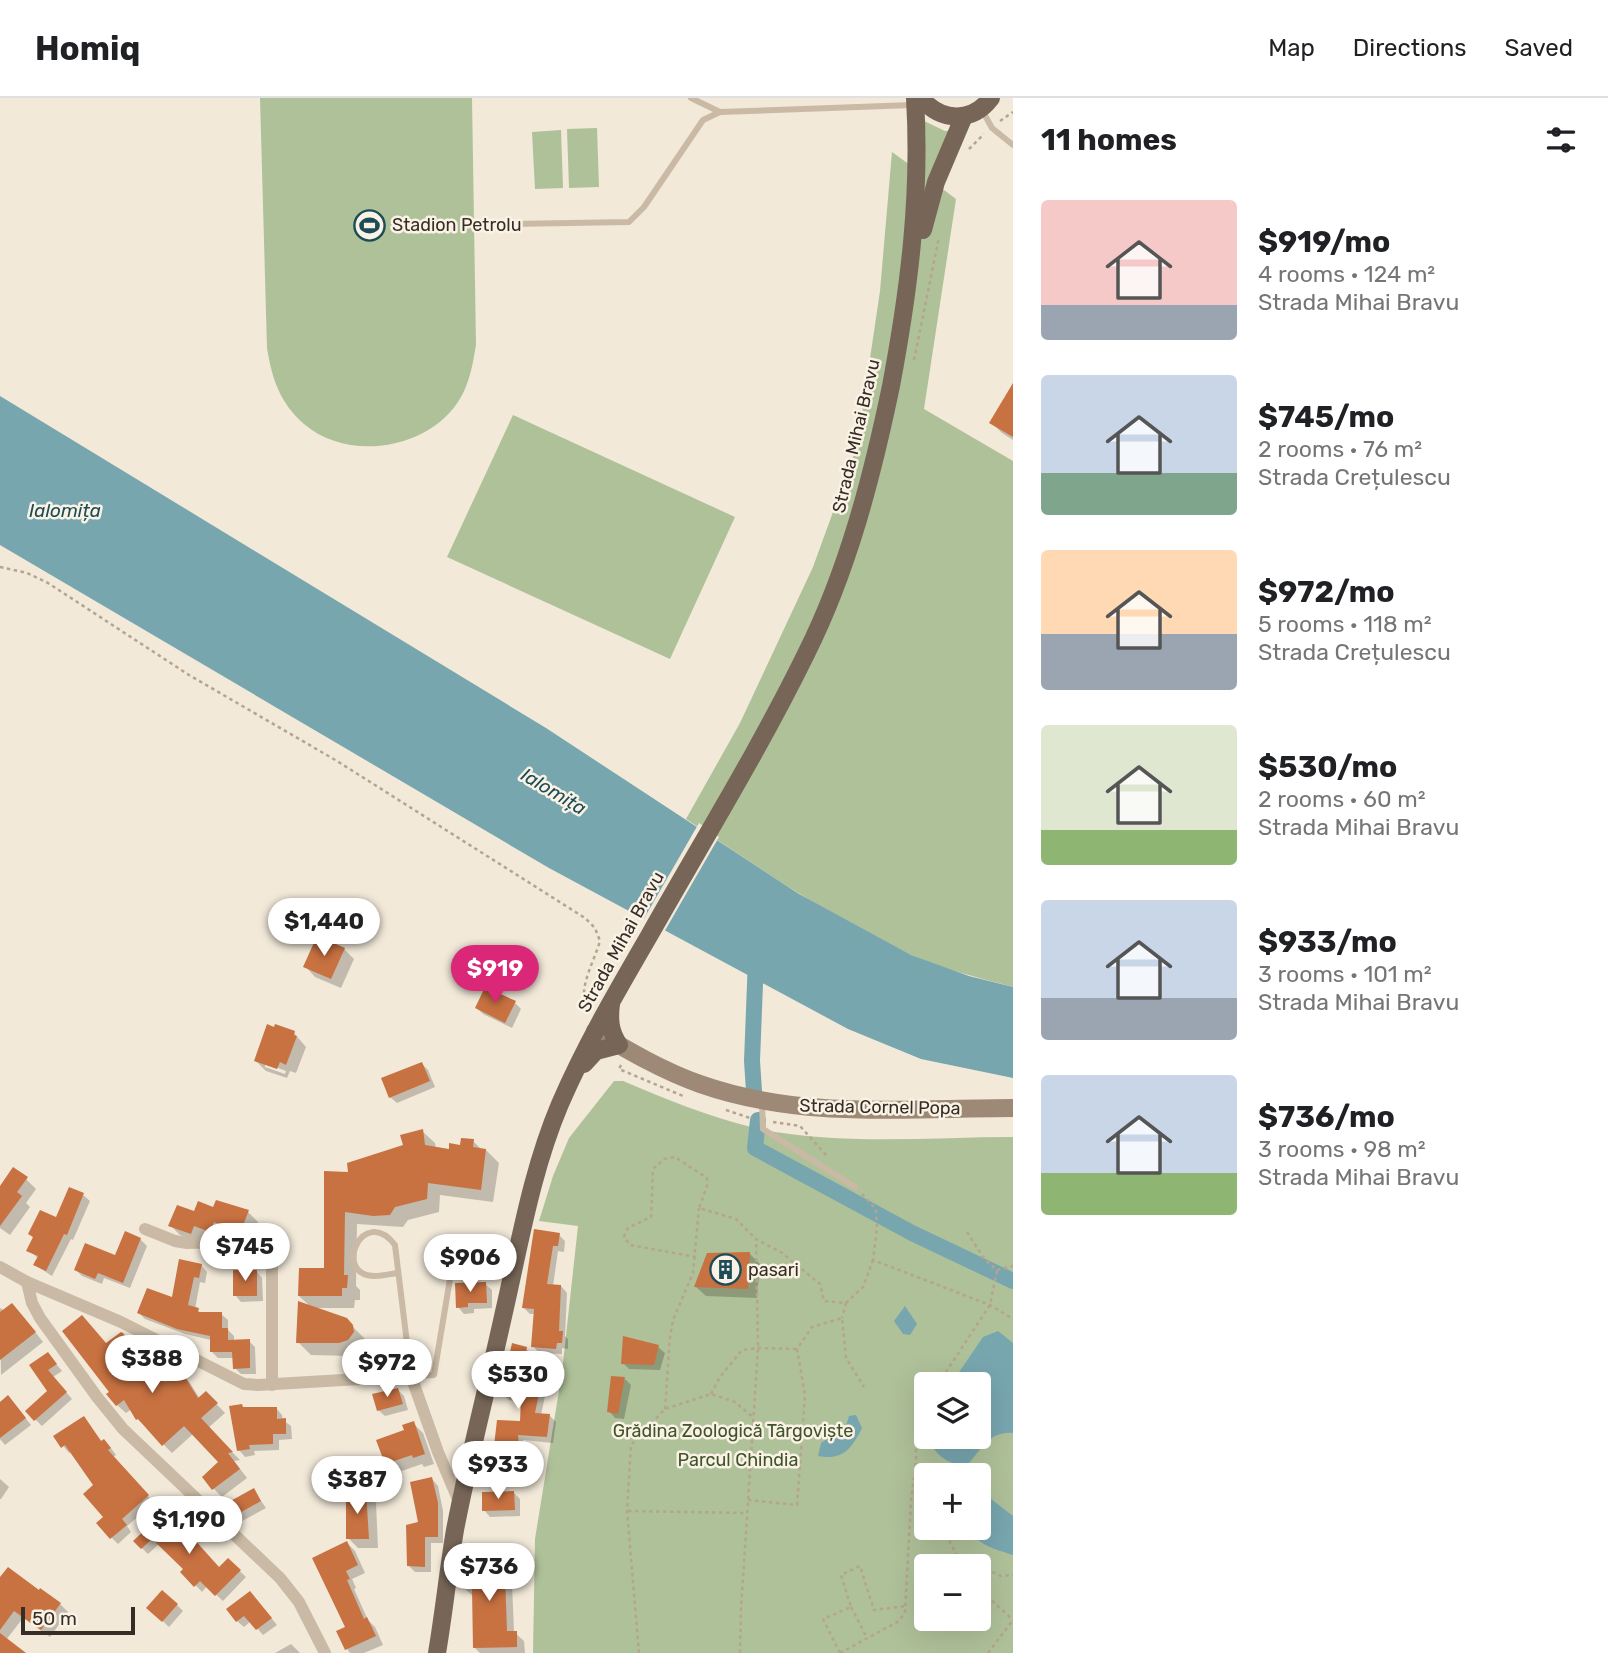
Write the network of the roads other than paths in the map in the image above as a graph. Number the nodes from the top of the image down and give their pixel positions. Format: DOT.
graph roads {
  1 [pos="691,98"];
  2 [pos="917,100"];
  3 [pos="989,101"];
  4 [pos="720,112"];
  5 [pos="964,116"];
  6 [pos="1013,145"];
  7 [pos="510,224"];
  8 [pos="910,277"];
  9 [pos="612,1000"];
  10 [pos="595,1031"];
  11 [pos="619,1045"];
  12 [pos="569,1083"];
  13 [pos="762,1101"];
  14 [pos="1013,1108"];
  15 [pos="855,1187"];
  16 [pos="145,1230"];
  17 [pos="0,1267"];
  18 [pos="452,1267"];
  19 [pos="397,1273"];
  20 [pos="27,1282"];
  21 [pos="411,1376"];
  22 [pos="272,1385"];
  23 [pos="460,1504"];
  24 [pos="325,1653"];
  25 [pos="437,1653"];
  1 -- 4 [label="lane"];
  2 -- 4 [label="lane"];
  2 -- 5 [label="main road"];
  2 -- 8 [label="main road, Strada Mihai Bravu"];
  3 -- 5 [label="main road"];
  3 -- 6 [label="lane"];
  4 -- 7 [label="lane"];
  5 -- 8 [label="main road, Strada Mihai Bravu"];
  8 -- 9 [label="main road, Strada Mihai Bravu"];
  9 -- 10 [label="main road, Strada Mihai Bravu"];
  9 -- 11 [label="main road"];
  10 -- 11 [label="main road, Strada Cornel Popa"];
  10 -- 12 [label="main road, Strada Mihai Bravu"];
  11 -- 12 [label="main road"];
  11 -- 13 [label="main road, Strada Cornel Popa"];
  12 -- 23 [label="main road, Strada Mihai Bravu"];
  13 -- 14 [label="main road, Strada Cornel Popa"];
  13 -- 15 [label="lane"];
  16 -- 22 [label="street"];
  17 -- 20 [label="street"];
  18 -- 21 [label="lane"];
  19 -- 19 [label="lane"];
  19 -- 21 [label="lane"];
  20 -- 22 [label="street"];
  20 -- 24 [label="street"];
  21 -- 22 [label="street"];
  21 -- 23 [label="street"];
  23 -- 25 [label="main road, Strada Mihai Bravu"];
}
